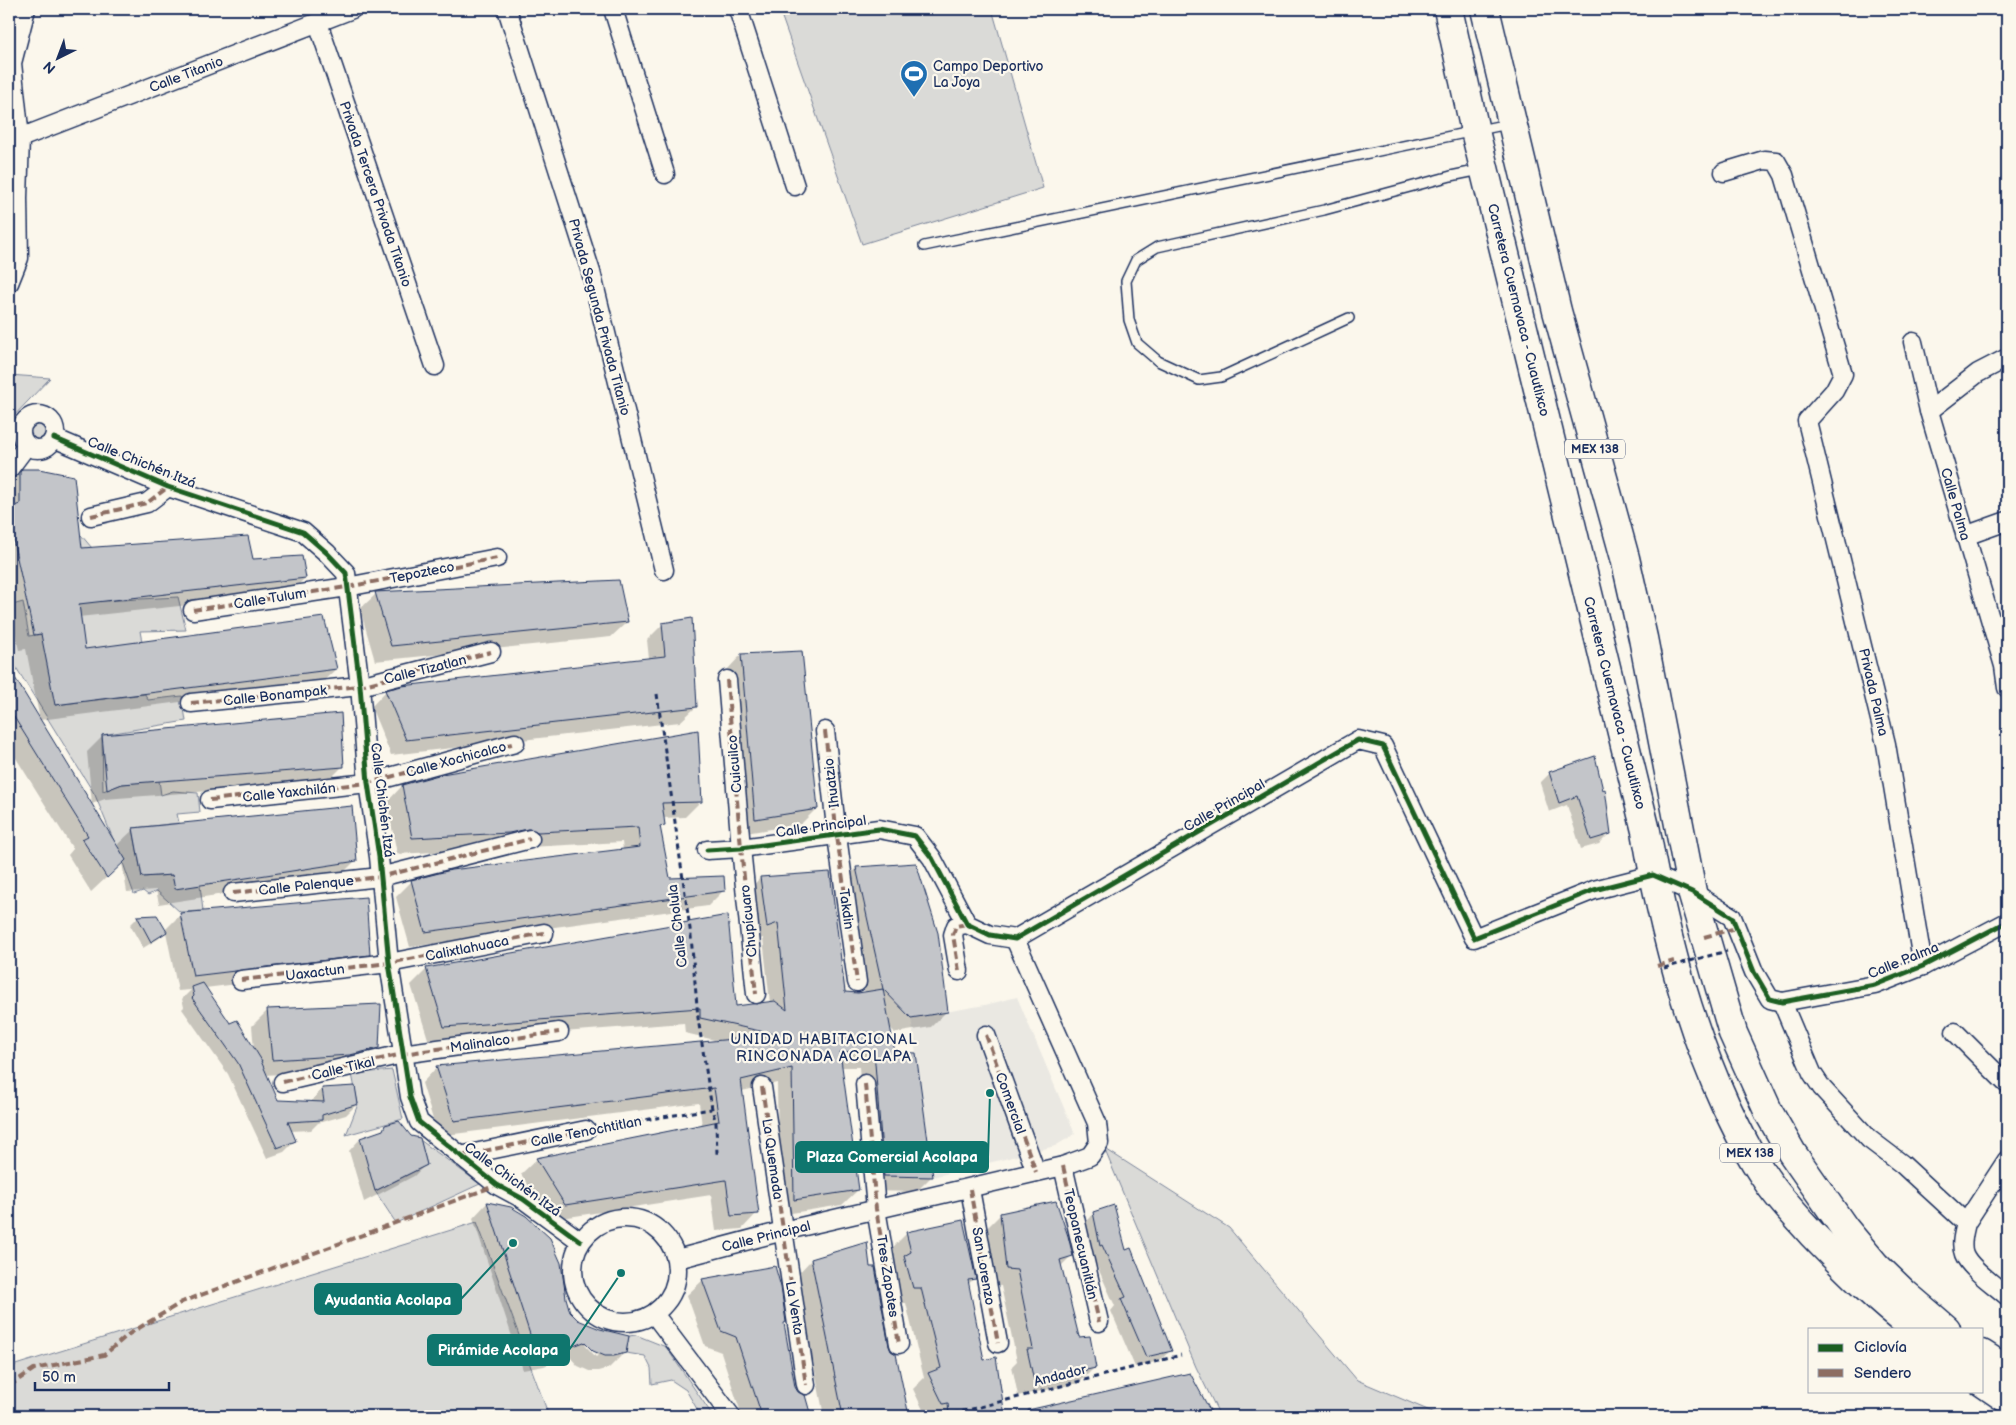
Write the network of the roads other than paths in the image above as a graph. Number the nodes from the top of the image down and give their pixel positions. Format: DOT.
graph roads {
  1 [pos="26,9"];
  2 [pos="352,9"];
  3 [pos="507,9"];
  4 [pos="613,9"];
  5 [pos="738,9"];
  6 [pos="1448,9"];
  7 [pos="1484,9"];
  8 [pos="318,23"];
  9 [pos="10,63"];
  10 [pos="1512,123"];
  11 [pos="1475,131"];
  12 [pos="20,138"];
  13 [pos="1486,169"];
  14 [pos="1724,172"];
  15 [pos="665,174"];
  16 [pos="795,186"];
  17 [pos="924,246"];
  18 [pos="9,283"];
  19 [pos="1349,318"];
  20 [pos="1913,342"];
  21 [pos="2007,358"];
  22 [pos="435,366"];
  23 [pos="1929,411"];
  24 [pos="54,438"];
  25 [pos="27,445"];
  26 [pos="9,469"];
  27 [pos="168,487"];
  28 [pos="91,516"];
  29 [pos="2007,521"];
  30 [pos="1965,536"];
  31 [pos="497,558"];
  32 [pos="664,570"];
  33 [pos="347,587"];
  34 [pos="193,610"];
  35 [pos="1643,638"];
  36 [pos="1601,649"];
  37 [pos="491,652"];
  38 [pos="727,680"];
  39 [pos="360,686"];
  40 [pos="2007,688"];
  41 [pos="191,703"];
  42 [pos="824,731"];
  43 [pos="515,743"];
  44 [pos="368,783"];
  45 [pos="210,800"];
  46 [pos="837,836"];
  47 [pos="530,839"];
  48 [pos="741,848"];
  49 [pos="707,850"];
  50 [pos="1653,875"];
  51 [pos="380,877"];
  52 [pos="1692,892"];
  53 [pos="233,894"];
  54 [pos="2007,922"];
  55 [pos="967,924"];
  56 [pos="544,933"];
  57 [pos="1015,939"];
  58 [pos="390,963"];
  59 [pos="1923,966"];
  60 [pos="960,970"];
  61 [pos="241,980"];
  62 [pos="857,982"];
  63 [pos="756,994"];
  64 [pos="1776,1001"];
  65 [pos="559,1032"];
  66 [pos="1956,1032"];
  67 [pos="986,1035"];
  68 [pos="402,1054"];
  69 [pos="283,1082"];
  70 [pos="865,1084"];
  71 [pos="2007,1084"];
  72 [pos="762,1087"];
  73 [pos="586,1130"];
  74 [pos="460,1156"];
  75 [pos="2007,1160"];
  76 [pos="1063,1166"];
  77 [pos="1036,1172"];
  78 [pos="970,1189"];
  79 [pos="876,1209"];
  80 [pos="1966,1222"];
  81 [pos="783,1231"];
  82 [pos="580,1241"];
  83 [pos="677,1258"];
  84 [pos="2007,1296"];
  85 [pos="654,1314"];
  86 [pos="1099,1322"];
  87 [pos="1914,1328"];
  88 [pos="1945,1328"];
  89 [pos="998,1343"];
  90 [pos="899,1344"];
  91 [pos="1984,1355"];
  92 [pos="2007,1370"];
  93 [pos="1984,1383"];
  94 [pos="806,1385"];
  95 [pos="2007,1399"];
  96 [pos="731,1416"];
  1 -- 9 [label="street"];
  2 -- 8 [label="street, Calle Titanio"];
  3 -- 32 [label="street, Privada Segunda Privada Titanio"];
  4 -- 15 [label="street"];
  5 -- 16 [label="street"];
  6 -- 11 [label="main road, Carretera Cuernavaca - Cuautlixco / MEX 138"];
  7 -- 10 [label="main road, MEX 138"];
  8 -- 12 [label="street, Calle Titanio"];
  8 -- 22 [label="street, Privada Tercera Privada Titanio"];
  9 -- 12 [label="street"];
  10 -- 11 [label="lane"];
  10 -- 35 [label="main road, MEX 138"];
  11 -- 13 [label="main road, Carretera Cuernavaca - Cuautlixco / MEX 138"];
  11 -- 17 [label="lane"];
  12 -- 18 [label="street"];
  13 -- 19 [label="lane"];
  13 -- 36 [label="main road, Carretera Cuernavaca - Cuautlixco / MEX 138"];
  14 -- 59 [label="street, Privada Palma"];
  20 -- 23 [label="street"];
  21 -- 23 [label="street"];
  23 -- 30 [label="street, Calle Palma"];
  24 -- 25 [label="street"];
  24 -- 25 [label="street"];
  24 -- 27 [label="street, Calle Chichén Itzá"];
  25 -- 26 [label="street"];
  27 -- 28 [label="street"];
  27 -- 33 [label="street, Calle Chichén Itzá"];
  29 -- 30 [label="street"];
  30 -- 40 [label="street, Calle Palma"];
  31 -- 33 [label="street, Tepozteco"];
  33 -- 34 [label="street, Calle Tulum"];
  33 -- 39 [label="street, Calle Chichén Itzá"];
  35 -- 36 [label="main road"];
  35 -- 52 [label="main road, MEX 138"];
  36 -- 50 [label="main road, Carretera Cuernavaca - Cuautlixco / MEX 138"];
  37 -- 39 [label="street, Calle Tizatlan"];
  38 -- 48 [label="street, Cuicuilco"];
  39 -- 41 [label="street, Calle Bonampak"];
  39 -- 44 [label="street, Calle Chichén Itzá"];
  42 -- 46 [label="street, Ihuatzio"];
  43 -- 44 [label="street, Calle Xochicalco"];
  44 -- 45 [label="street, Calle Yaxchilán"];
  44 -- 51 [label="street, Calle Chichén Itzá"];
  46 -- 48 [label="street, Calle Principal"];
  46 -- 55 [label="street, Calle Principal"];
  46 -- 62 [label="street, Takdin"];
  47 -- 51 [label="street, Calle Palenque"];
  48 -- 49 [label="street, Calle Principal"];
  48 -- 63 [label="street, Chupícuaro"];
  50 -- 52 [label="street"];
  50 -- 57 [label="street, Calle Principal"];
  50 -- 87 [label="main road, Carretera Cuernavaca - Cuautlixco / MEX 138"];
  51 -- 53 [label="street, Calle Palenque"];
  51 -- 58 [label="street, Calle Chichén Itzá"];
  52 -- 64 [label="street"];
  52 -- 88 [label="main road, MEX 138"];
  54 -- 59 [label="street, Calle Palma"];
  55 -- 57 [label="street"];
  55 -- 60 [label="street"];
  56 -- 58 [label="street, Calixtlahuaca"];
  57 -- 76 [label="street, Calle Principal"];
  58 -- 61 [label="street, Uaxactun"];
  58 -- 68 [label="street, Calle Chichén Itzá"];
  59 -- 64 [label="street, Calle Palma"];
  64 -- 80 [label="street"];
  65 -- 68 [label="street, Malinalco"];
  66 -- 71 [label="street"];
  67 -- 77 [label="street, Comercial"];
  68 -- 69 [label="street, Calle Tikal"];
  68 -- 74 [label="street, Calle Chichén Itzá"];
  70 -- 79 [label="street, Tres Zapotes"];
  72 -- 81 [label="street, La Quemada"];
  73 -- 74 [label="street, Calle Tenochtitlan"];
  74 -- 82 [label="street, Calle Chichén Itzá"];
  75 -- 80 [label="street"];
  76 -- 77 [label="street, Calle Principal"];
  76 -- 86 [label="street, Teopanecuanitlán"];
  77 -- 78 [label="street, Calle Principal"];
  78 -- 79 [label="street, Calle Principal"];
  78 -- 89 [label="street, San Lorenzo"];
  79 -- 81 [label="street, Calle Principal"];
  79 -- 90 [label="street, Tres Zapotes"];
  80 -- 84 [label="street"];
  81 -- 83 [label="street, Calle Principal"];
  81 -- 94 [label="street, La Venta"];
  82 -- 83 [label="street"];
  82 -- 85 [label="street"];
  83 -- 85 [label="street"];
  85 -- 96 [label="street"];
  91 -- 92 [label="main road"];
  93 -- 95 [label="main road"];
}
